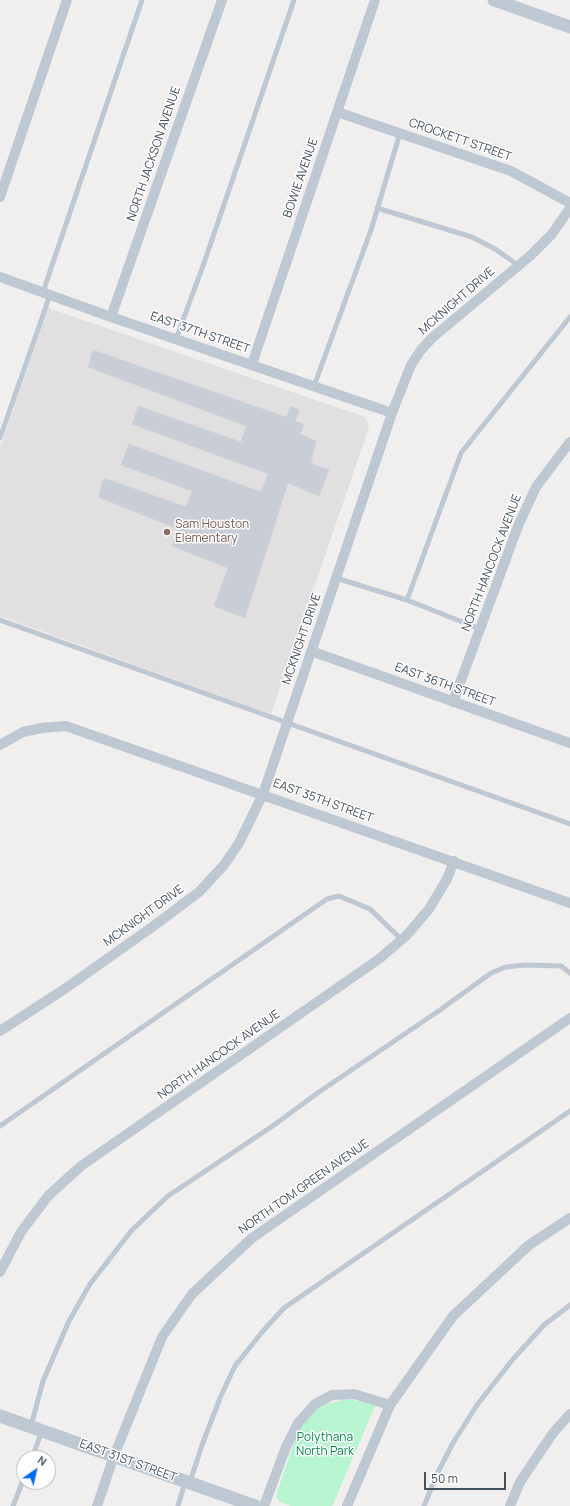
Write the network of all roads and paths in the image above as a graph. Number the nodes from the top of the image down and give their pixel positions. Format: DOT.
graph roads {
  1 [pos="67,0"];
  2 [pos="142,0"];
  3 [pos="222,0"];
  4 [pos="294,0"];
  5 [pos="375,0"];
  6 [pos="494,0"];
  7 [pos="570,27"];
  8 [pos="337,112"];
  9 [pos="400,133"];
  10 [pos="0,197"];
  11 [pos="570,203"];
  12 [pos="377,208"];
  13 [pos="570,208"];
  14 [pos="518,265"];
  15 [pos="0,277"];
  16 [pos="46,294"];
  17 [pos="112,317"];
  18 [pos="570,317"];
  19 [pos="176,339"];
  20 [pos="252,364"];
  21 [pos="314,386"];
  22 [pos="392,413"];
  23 [pos="0,438"];
  24 [pos="570,442"];
  25 [pos="336,578"];
  26 [pos="407,600"];
  27 [pos="0,620"];
  28 [pos="480,629"];
  29 [pos="312,651"];
  30 [pos="453,702"];
  31 [pos="287,721"];
  32 [pos="570,744"];
  33 [pos="0,745"];
  34 [pos="263,794"];
  35 [pos="570,824"];
  36 [pos="454,861"];
  37 [pos="570,903"];
  38 [pos="402,940"];
  39 [pos="570,973"];
  40 [pos="570,1018"];
  41 [pos="0,1031"];
  42 [pos="570,1111"];
  43 [pos="0,1126"];
  44 [pos="570,1218"];
  45 [pos="0,1272"];
  46 [pos="570,1305"];
  47 [pos="390,1405"];
  48 [pos="570,1414"];
  49 [pos="0,1416"];
  50 [pos="36,1428"];
  51 [pos="33,1450"];
  52 [pos="114,1456"];
  53 [pos="188,1482"];
  54 [pos="19,1490"];
  55 [pos="13,1506"];
  56 [pos="97,1506"];
  57 [pos="178,1506"];
  58 [pos="255,1506"];
  59 [pos="264,1506"];
  60 [pos="347,1506"];
  61 [pos="424,1506"];
  62 [pos="510,1506"];
  1 -- 10 [label="street"];
  2 -- 16 [label="lane"];
  3 -- 17 [label="street, NORTH JACKSON AVENUE"];
  4 -- 19 [label="lane"];
  5 -- 8 [label="street, BOWIE AVENUE"];
  6 -- 7 [label="street"];
  8 -- 9 [label="street, CROCKETT STREET"];
  8 -- 20 [label="street, BOWIE AVENUE"];
  9 -- 11 [label="street, CROCKETT STREET"];
  9 -- 12 [label="lane"];
  12 -- 14 [label="lane"];
  12 -- 21 [label="lane"];
  13 -- 14 [label="street, MCKNIGHT DRIVE"];
  14 -- 22 [label="street, MCKNIGHT DRIVE"];
  15 -- 16 [label="street, EAST 37TH STREET"];
  16 -- 17 [label="street, EAST 37TH STREET"];
  16 -- 23 [label="lane"];
  17 -- 19 [label="street, EAST 37TH STREET"];
  18 -- 26 [label="lane"];
  19 -- 20 [label="street, EAST 37TH STREET"];
  20 -- 21 [label="street, EAST 37TH STREET"];
  21 -- 22 [label="street, EAST 37TH STREET"];
  22 -- 25 [label="street, MCKNIGHT DRIVE"];
  24 -- 28 [label="street, NORTH HANCOCK AVENUE"];
  25 -- 26 [label="lane"];
  25 -- 29 [label="street, MCKNIGHT DRIVE"];
  26 -- 28 [label="lane"];
  27 -- 31 [label="lane"];
  28 -- 30 [label="street, NORTH HANCOCK AVENUE"];
  29 -- 30 [label="street, EAST 36TH STREET"];
  29 -- 31 [label="street, MCKNIGHT DRIVE"];
  30 -- 32 [label="street, EAST 36TH STREET"];
  31 -- 34 [label="street, MCKNIGHT DRIVE"];
  31 -- 35 [label="lane"];
  33 -- 34 [label="street, EAST 35TH STREET"];
  34 -- 36 [label="street, EAST 35TH STREET"];
  34 -- 41 [label="street, MCKNIGHT DRIVE"];
  36 -- 37 [label="street, EAST 35TH STREET"];
  36 -- 38 [label="street, NORTH HANCOCK AVENUE"];
  38 -- 43 [label="lane"];
  38 -- 45 [label="street, NORTH HANCOCK AVENUE"];
  39 -- 50 [label="lane"];
  40 -- 52 [label="street, NORTH TOM GREEN AVENUE"];
  42 -- 53 [label="lane"];
  44 -- 47 [label="street"];
  46 -- 61 [label="lane"];
  47 -- 59 [label="street"];
  47 -- 60 [label="street"];
  48 -- 62 [label="street"];
  49 -- 50 [label="street, EAST 31ST STREET"];
  50 -- 51 [label="lane"];
  50 -- 52 [label="street, EAST 31ST STREET"];
  52 -- 53 [label="street, EAST 31ST STREET"];
  52 -- 56 [label="street, NORTH TOM GREEN AVENUE"];
  53 -- 57 [label="lane"];
  53 -- 58 [label="street, EAST 31ST STREET"];
  54 -- 55 [label="lane"];
}
